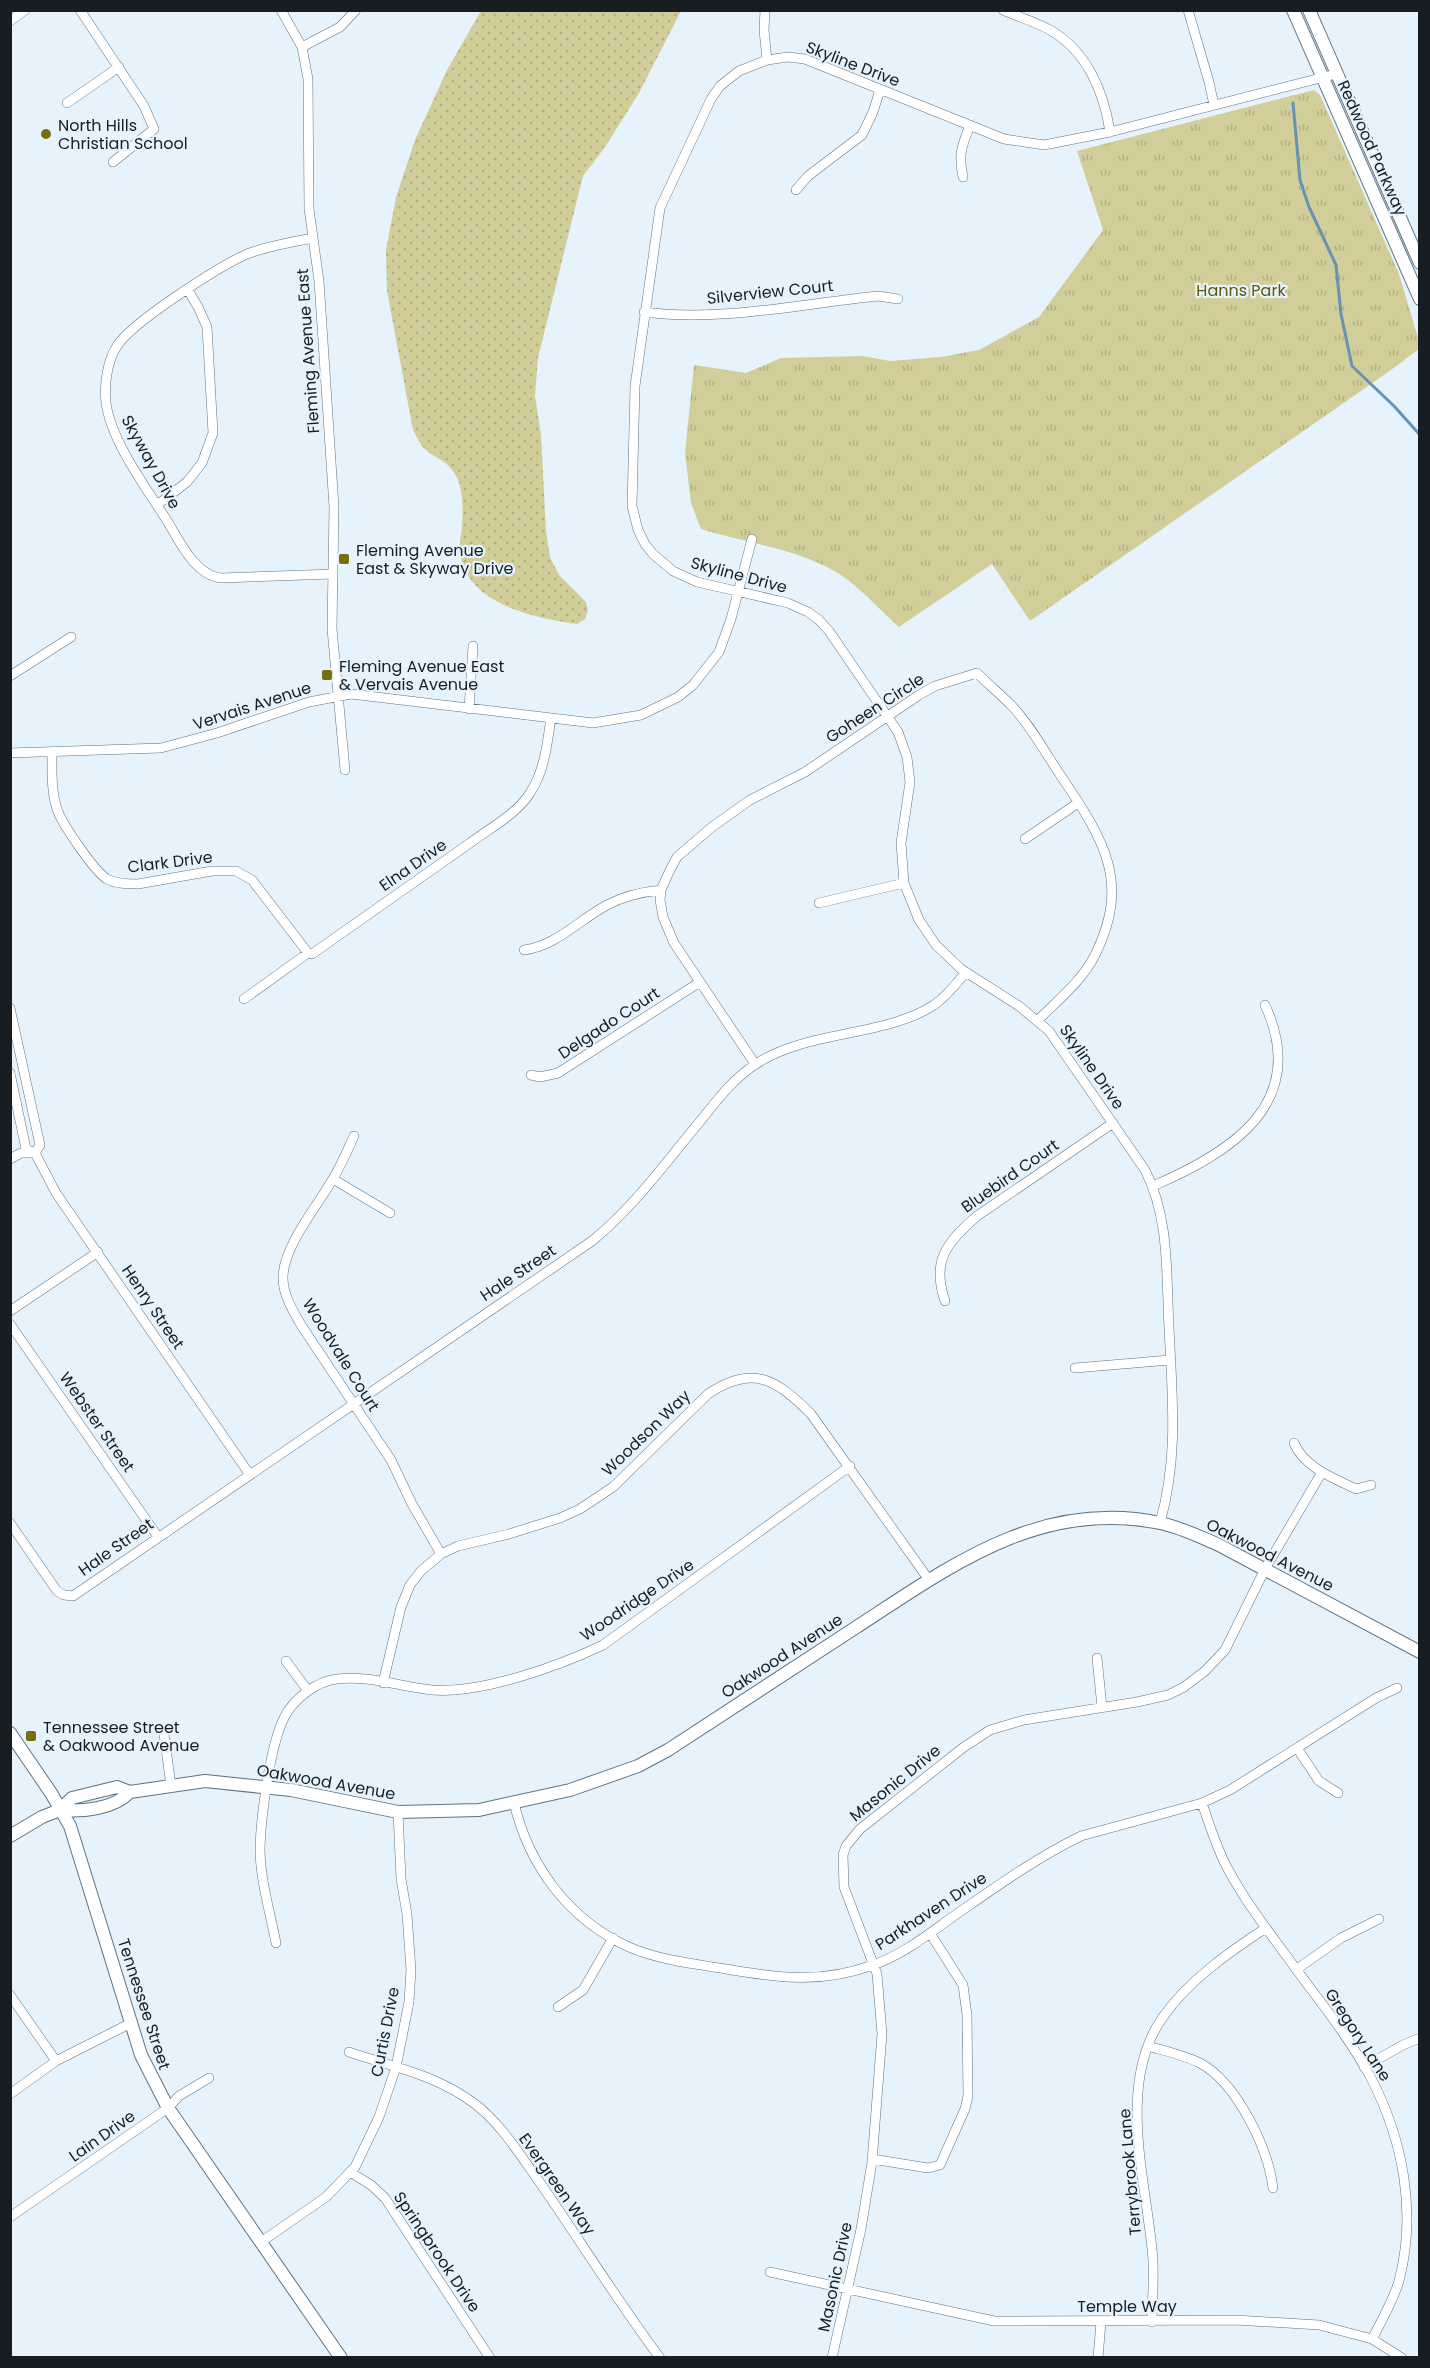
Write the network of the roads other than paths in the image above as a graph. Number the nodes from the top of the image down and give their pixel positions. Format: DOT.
graph roads {
  1 [pos="25,10"];
  2 [pos="80,10"];
  3 [pos="281,10"];
  4 [pos="356,10"];
  5 [pos="765,10"];
  6 [pos="1003,10"];
  7 [pos="1188,10"];
  8 [pos="1293,10"];
  9 [pos="1309,10"];
  10 [pos="10,21"];
  11 [pos="302,47"];
  12 [pos="767,60"];
  13 [pos="119,67"];
  14 [pos="1336,74"];
  15 [pos="1323,78"];
  16 [pos="880,90"];
  17 [pos="68,103"];
  18 [pos="1214,105"];
  19 [pos="970,125"];
  20 [pos="1110,132"];
  21 [pos="113,162"];
  22 [pos="963,177"];
  23 [pos="796,190"];
  24 [pos="313,238"];
  25 [pos="1419,263"];
  26 [pos="188,290"];
  27 [pos="898,298"];
  28 [pos="1419,299"];
  29 [pos="644,312"];
  30 [pos="157,505"];
  31 [pos="752,538"];
  32 [pos="333,574"];
  33 [pos="738,592"];
  34 [pos="71,637"];
  35 [pos="473,646"];
  36 [pos="10,676"];
  37 [pos="339,696"];
  38 [pos="469,709"];
  39 [pos="887,716"];
  40 [pos="551,718"];
  41 [pos="52,752"];
  42 [pos="10,753"];
  43 [pos="345,770"];
  44 [pos="1078,803"];
  45 [pos="1025,839"];
  46 [pos="904,883"];
  47 [pos="661,890"];
  48 [pos="819,903"];
  49 [pos="524,950"];
  50 [pos="308,952"];
  51 [pos="966,972"];
  52 [pos="700,982"];
  53 [pos="244,999"];
  54 [pos="1265,1005"];
  55 [pos="10,1008"];
  56 [pos="1038,1020"];
  57 [pos="755,1064"];
  58 [pos="10,1073"];
  59 [pos="531,1075"];
  60 [pos="1113,1123"];
  61 [pos="354,1136"];
  62 [pos="35,1153"];
  63 [pos="10,1159"];
  64 [pos="333,1179"];
  65 [pos="1153,1186"];
  66 [pos="390,1213"];
  67 [pos="98,1252"];
  68 [pos="945,1301"];
  69 [pos="10,1311"];
  70 [pos="10,1324"];
  71 [pos="1170,1360"];
  72 [pos="1075,1368"];
  73 [pos="353,1404"];
  74 [pos="1294,1443"];
  75 [pos="850,1466"];
  76 [pos="1323,1472"];
  77 [pos="250,1475"];
  78 [pos="1371,1485"];
  79 [pos="10,1523"];
  80 [pos="1160,1523"];
  81 [pos="158,1537"];
  82 [pos="441,1554"];
  83 [pos="1264,1569"];
  84 [pos="929,1580"];
  85 [pos="1419,1653"];
  86 [pos="1097,1658"];
  87 [pos="286,1662"];
  88 [pos="383,1683"];
  89 [pos="1397,1688"];
  90 [pos="308,1692"];
  91 [pos="1101,1707"];
  92 [pos="10,1733"];
  93 [pos="164,1734"];
  94 [pos="1298,1748"];
  95 [pos="171,1786"];
  96 [pos="267,1788"];
  97 [pos="1338,1793"];
  98 [pos="514,1803"];
  99 [pos="1202,1803"];
  100 [pos="60,1810"];
  101 [pos="398,1812"];
  102 [pos="10,1836"];
  103 [pos="1379,1919"];
  104 [pos="1266,1928"];
  105 [pos="930,1933"];
  106 [pos="613,1938"];
  107 [pos="276,1943"];
  108 [pos="874,1965"];
  109 [pos="1297,1969"];
  110 [pos="10,1995"];
  111 [pos="558,2007"];
  112 [pos="131,2023"];
  113 [pos="1419,2038"];
  114 [pos="1148,2046"];
  115 [pos="349,2052"];
  116 [pos="56,2061"];
  117 [pos="396,2067"];
  118 [pos="1364,2067"];
  119 [pos="209,2078"];
  120 [pos="10,2094"];
  121 [pos="168,2108"];
  122 [pos="872,2159"];
  123 [pos="350,2172"];
  124 [pos="1273,2188"];
  125 [pos="10,2217"];
  126 [pos="261,2242"];
  127 [pos="770,2272"];
  128 [pos="848,2291"];
  129 [pos="1101,2322"];
  130 [pos="1152,2322"];
  131 [pos="1372,2338"];
  132 [pos="341,2358"];
  133 [pos="489,2358"];
  134 [pos="660,2358"];
  135 [pos="832,2358"];
  136 [pos="1098,2358"];
  137 [pos="1402,2358"];
  1 -- 10 [label="street"];
  2 -- 13 [label="street"];
  3 -- 11 [label="street, Fleming Avenue East"];
  4 -- 11 [label="street"];
  5 -- 12 [label="street"];
  6 -- 20 [label="street"];
  7 -- 18 [label="street"];
  8 -- 15 [label="main road, Redwood Parkway"];
  9 -- 14 [label="main road, Redwood Parkway"];
  11 -- 24 [label="street, Fleming Avenue East"];
  12 -- 16 [label="street, Skyline Drive"];
  12 -- 29 [label="street, Skyline Drive"];
  13 -- 17 [label="street"];
  13 -- 21 [label="street"];
  14 -- 15 [label="street, Skyline Drive"];
  14 -- 25 [label="main road, Redwood Parkway"];
  15 -- 18 [label="street, Skyline Drive"];
  15 -- 28 [label="main road, Redwood Parkway"];
  16 -- 19 [label="street, Skyline Drive"];
  16 -- 23 [label="street"];
  18 -- 20 [label="street, Skyline Drive"];
  19 -- 20 [label="street, Skyline Drive"];
  19 -- 22 [label="street"];
  24 -- 26 [label="street, Skyway Drive"];
  24 -- 32 [label="street, Fleming Avenue East"];
  26 -- 30 [label="street"];
  26 -- 30 [label="street, Skyway Drive"];
  27 -- 29 [label="street, Silverview Court"];
  29 -- 33 [label="street, Skyline Drive"];
  30 -- 32 [label="street, Skyway Drive"];
  31 -- 33 [label="street, Vervais Avenue"];
  32 -- 37 [label="street, Fleming Avenue East"];
  33 -- 39 [label="street, Skyline Drive"];
  33 -- 40 [label="street, Vervais Avenue"];
  34 -- 36 [label="street"];
  35 -- 38 [label="street"];
  37 -- 38 [label="street, Vervais Avenue"];
  37 -- 41 [label="street, Vervais Avenue"];
  37 -- 43 [label="street, Fleming Avenue East"];
  38 -- 40 [label="street, Vervais Avenue"];
  39 -- 44 [label="street, Goheen Circle"];
  39 -- 46 [label="street, Skyline Drive"];
  39 -- 47 [label="street, Goheen Circle"];
  40 -- 50 [label="street, Elna Drive"];
  41 -- 42 [label="street, Vervais Avenue"];
  41 -- 50 [label="street, Clark Drive"];
  44 -- 45 [label="street"];
  44 -- 56 [label="street, Goheen Circle"];
  46 -- 48 [label="street"];
  46 -- 51 [label="street, Skyline Drive"];
  47 -- 49 [label="street"];
  47 -- 52 [label="street"];
  50 -- 53 [label="street, Elna Drive"];
  51 -- 56 [label="street, Skyline Drive"];
  51 -- 57 [label="street, Hale Street"];
  52 -- 57 [label="street"];
  52 -- 59 [label="street, Delgado Court"];
  54 -- 65 [label="street"];
  55 -- 62 [label="street, Henry Street"];
  56 -- 60 [label="street, Skyline Drive"];
  57 -- 73 [label="street, Hale Street"];
  58 -- 62 [label="street, Henry Street"];
  60 -- 65 [label="street, Skyline Drive"];
  60 -- 68 [label="street, Bluebird Court"];
  61 -- 64 [label="street, Woodvale Court"];
  62 -- 63 [label="street"];
  62 -- 67 [label="street, Henry Street"];
  64 -- 66 [label="street"];
  64 -- 73 [label="street, Woodvale Court"];
  65 -- 71 [label="street, Skyline Drive"];
  67 -- 69 [label="street"];
  67 -- 77 [label="street, Henry Street"];
  70 -- 81 [label="street, Webster Street"];
  71 -- 72 [label="street"];
  71 -- 80 [label="street, Skyline Drive"];
  73 -- 77 [label="street, Hale Street"];
  73 -- 82 [label="street, Woodvale Court"];
  74 -- 76 [label="street"];
  75 -- 82 [label="street, Woodson Way"];
  75 -- 84 [label="street, Woodson Way"];
  75 -- 88 [label="street, Woodridge Drive"];
  76 -- 78 [label="street"];
  76 -- 83 [label="street, Masonic Drive"];
  77 -- 81 [label="street, Hale Street"];
  79 -- 81 [label="street, Hale Street"];
  80 -- 83 [label="main road, Oakwood Avenue"];
  80 -- 84 [label="main road, Oakwood Avenue"];
  82 -- 88 [label="street, Woodson Way"];
  83 -- 85 [label="main road, Oakwood Avenue"];
  83 -- 91 [label="street, Masonic Drive"];
  84 -- 98 [label="main road, Oakwood Avenue"];
  86 -- 91 [label="street"];
  87 -- 90 [label="street"];
  88 -- 90 [label="street, Woodridge Drive"];
  89 -- 94 [label="street, Parkhaven Drive"];
  90 -- 96 [label="street, Woodridge Drive"];
  91 -- 108 [label="street, Masonic Drive"];
  92 -- 100 [label="main road, Tennessee Street"];
  93 -- 95 [label="street"];
  94 -- 97 [label="street"];
  94 -- 99 [label="street, Parkhaven Drive"];
  95 -- 96 [label="main road, Oakwood Avenue"];
  95 -- 100 [label="main road, Oakwood Avenue"];
  96 -- 101 [label="main road, Oakwood Avenue"];
  96 -- 107 [label="street, Woodridge Drive"];
  98 -- 101 [label="main road, Oakwood Avenue"];
  98 -- 106 [label="street, Parkhaven Drive"];
  99 -- 104 [label="street, Gregory Lane"];
  99 -- 105 [label="street, Parkhaven Drive"];
  100 -- 102 [label="main road, Oakwood Avenue"];
  100 -- 112 [label="main road, Tennessee Street"];
  101 -- 117 [label="street, Curtis Drive"];
  103 -- 109 [label="street"];
  104 -- 109 [label="street, Gregory Lane"];
  104 -- 114 [label="street, Terrybrook Lane"];
  105 -- 108 [label="street, Parkhaven Drive"];
  105 -- 122 [label="street"];
  106 -- 108 [label="street, Parkhaven Drive"];
  106 -- 111 [label="street"];
  108 -- 122 [label="street, Masonic Drive"];
  109 -- 118 [label="street, Gregory Lane"];
  110 -- 116 [label="street"];
  112 -- 116 [label="street"];
  112 -- 121 [label="main road, Tennessee Street"];
  113 -- 118 [label="street"];
  114 -- 124 [label="street"];
  114 -- 130 [label="street, Terrybrook Lane"];
  115 -- 117 [label="street, Evergreen Way"];
  116 -- 120 [label="street"];
  117 -- 123 [label="street, Curtis Drive"];
  117 -- 134 [label="street, Evergreen Way"];
  118 -- 131 [label="street, Gregory Lane"];
  119 -- 121 [label="street, Lain Drive"];
  121 -- 125 [label="street, Lain Drive"];
  121 -- 126 [label="main road, Tennessee Street"];
  122 -- 128 [label="street, Masonic Drive"];
  123 -- 126 [label="street, Curtis Drive"];
  123 -- 133 [label="street, Springbrook Drive"];
  126 -- 132 [label="main road, Tennessee Street"];
  127 -- 128 [label="street, Temple Way"];
  128 -- 129 [label="street, Temple Way"];
  128 -- 135 [label="street, Masonic Drive"];
  129 -- 130 [label="street, Temple Way"];
  129 -- 136 [label="street"];
  130 -- 131 [label="street, Temple Way"];
  131 -- 137 [label="street, Temple Way"];
}
